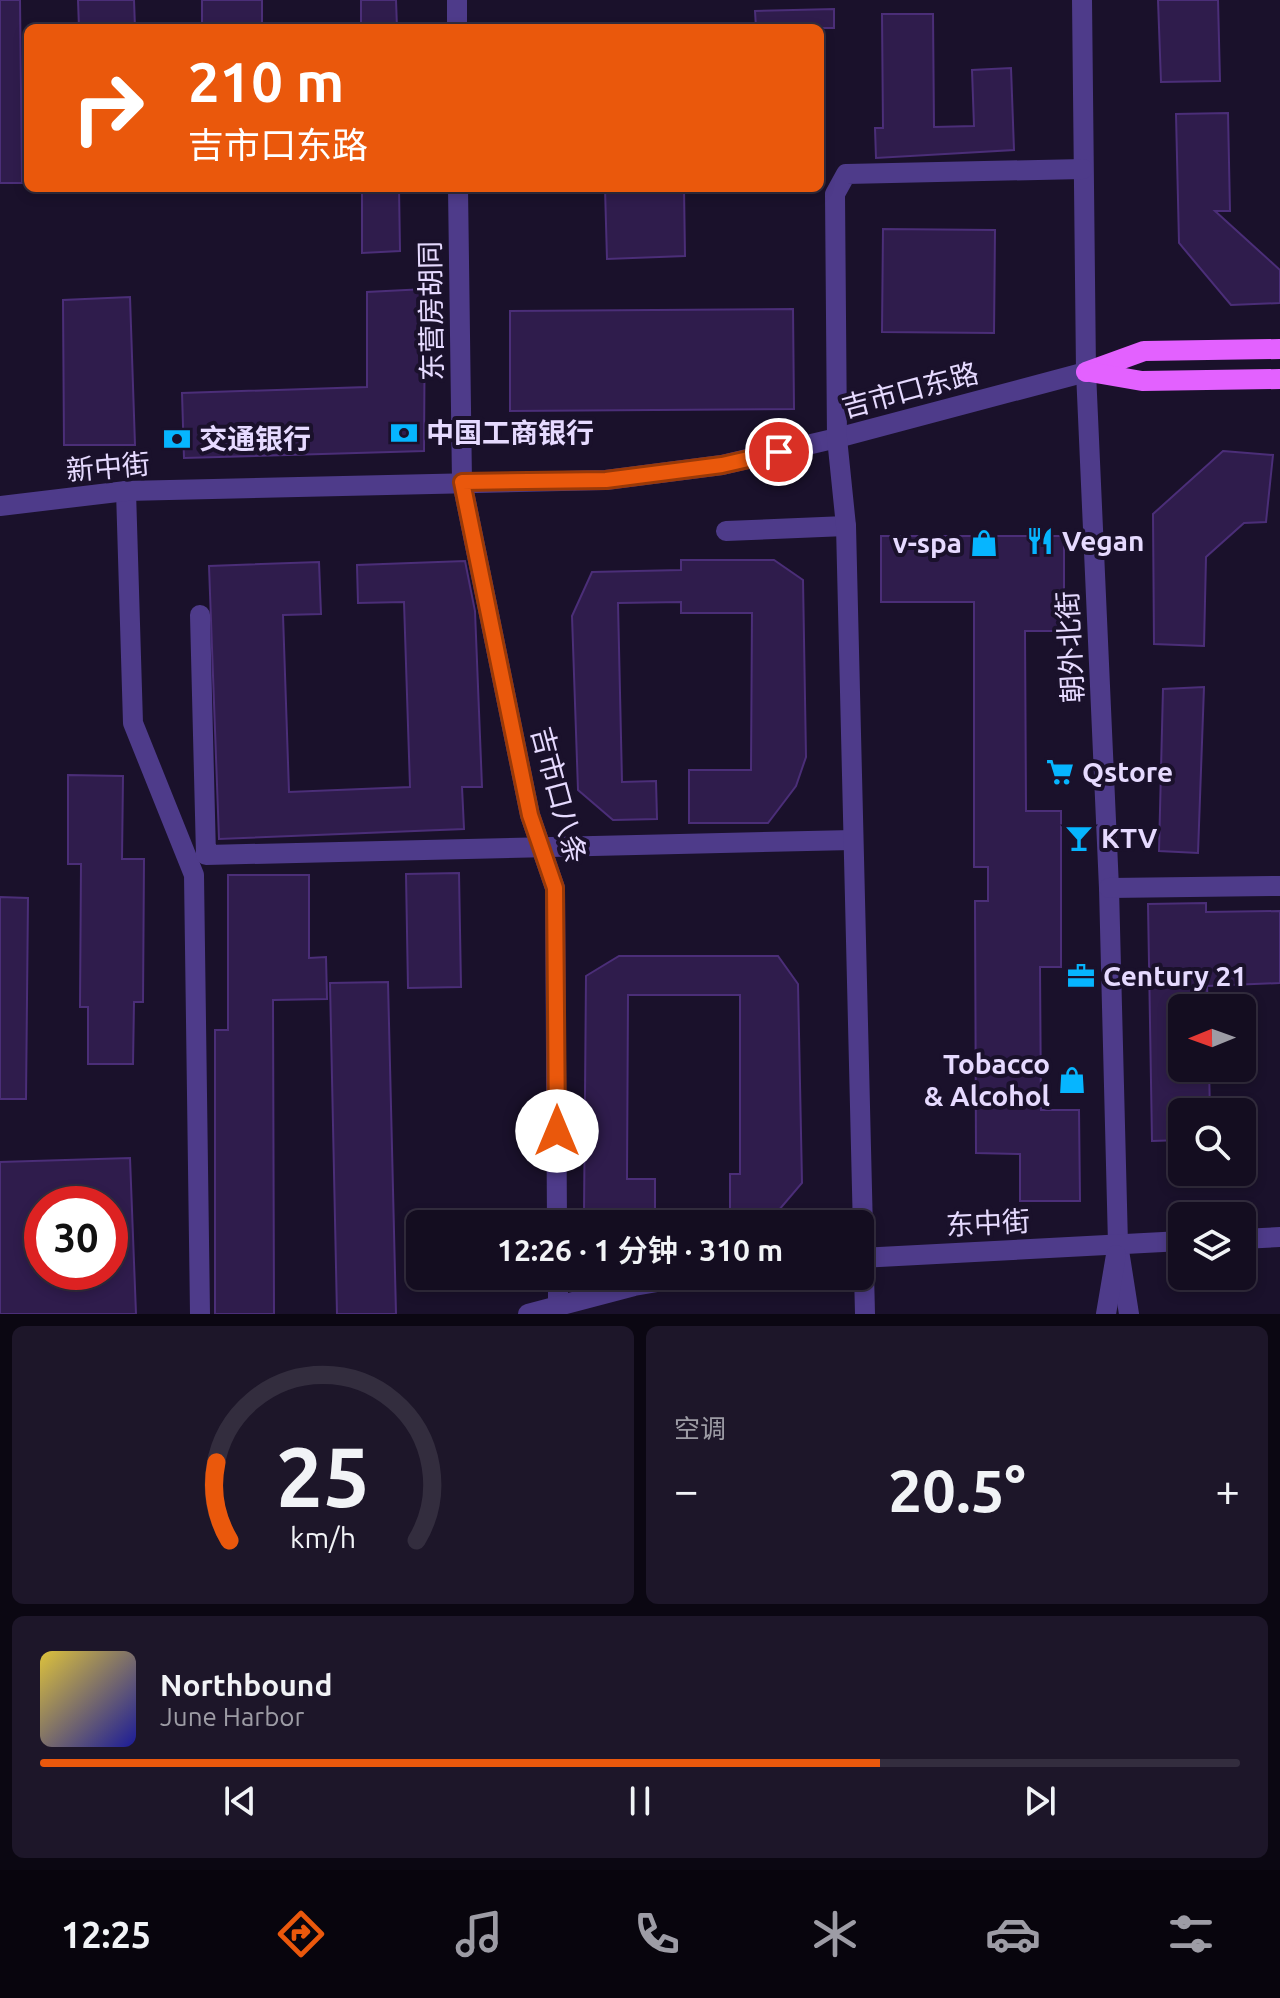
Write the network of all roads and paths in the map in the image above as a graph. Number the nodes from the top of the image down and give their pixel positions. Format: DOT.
graph roads {
  1 [pos="457,0"];
  2 [pos="1082,0"];
  3 [pos="457,24"];
  4 [pos="1083,169"];
  5 [pos="458,192"];
  6 [pos="1280,349"];
  7 [pos="1086,372"];
  8 [pos="1280,379"];
  9 [pos="837,438"];
  10 [pos="462,482"];
  11 [pos="126,491"];
  12 [pos="0,506"];
  13 [pos="846,526"];
  14 [pos="726,531"];
  15 [pos="200,615"];
  16 [pos="853,840"];
  17 [pos="543,848"];
  18 [pos="1280,886"];
  19 [pos="1109,888"];
  20 [pos="557,1210"];
  21 [pos="861,1210"];
  22 [pos="1280,1237"];
  23 [pos="1256,1238"];
  24 [pos="1168,1242"];
  25 [pos="1118,1244"];
  26 [pos="874,1256"];
  27 [pos="558,1290"];
  28 [pos="620,1290"];
  29 [pos="864,1290"];
  30 [pos="558,1307"];
  31 [pos="200,1314"];
  32 [pos="528,1314"];
  33 [pos="865,1314"];
  34 [pos="1106,1314"];
  35 [pos="1129,1314"];
  1 -- 3 [label="street"];
  2 -- 4 [label="street, 朝外北街"];
  4 -- 7 [label="street, 朝外北街"];
  4 -- 9 [label="street"];
  5 -- 10 [label="street, 东营房胡同"];
  6 -- 7 [label="main road, 吉市口东路"];
  7 -- 8 [label="main road, 吉市口东路"];
  7 -- 9 [label="street, 吉市口东路"];
  7 -- 19 [label="street, 朝外北街"];
  9 -- 10 [label="street, 吉市口东路"];
  9 -- 13 [label="street"];
  10 -- 11 [label="street, 新中街"];
  10 -- 17 [label="street, 吉市口八条"];
  11 -- 12 [label="street, 新中街"];
  11 -- 31 [label="street"];
  13 -- 14 [label="street"];
  13 -- 16 [label="street"];
  15 -- 17 [label="street"];
  16 -- 17 [label="street"];
  16 -- 21 [label="street"];
  17 -- 20 [label="street, 吉市口八条"];
  18 -- 19 [label="street"];
  19 -- 25 [label="street, 朝外北街"];
  22 -- 23 [label="street"];
  24 -- 25 [label="street, 东中街"];
  25 -- 26 [label="street, 东中街"];
  25 -- 34 [label="street, 朝外北街"];
  25 -- 35 [label="street, 朝外北街"];
  27 -- 30 [label="street"];
  28 -- 30 [label="street"];
  29 -- 33 [label="street"];
  30 -- 32 [label="street"];
}
